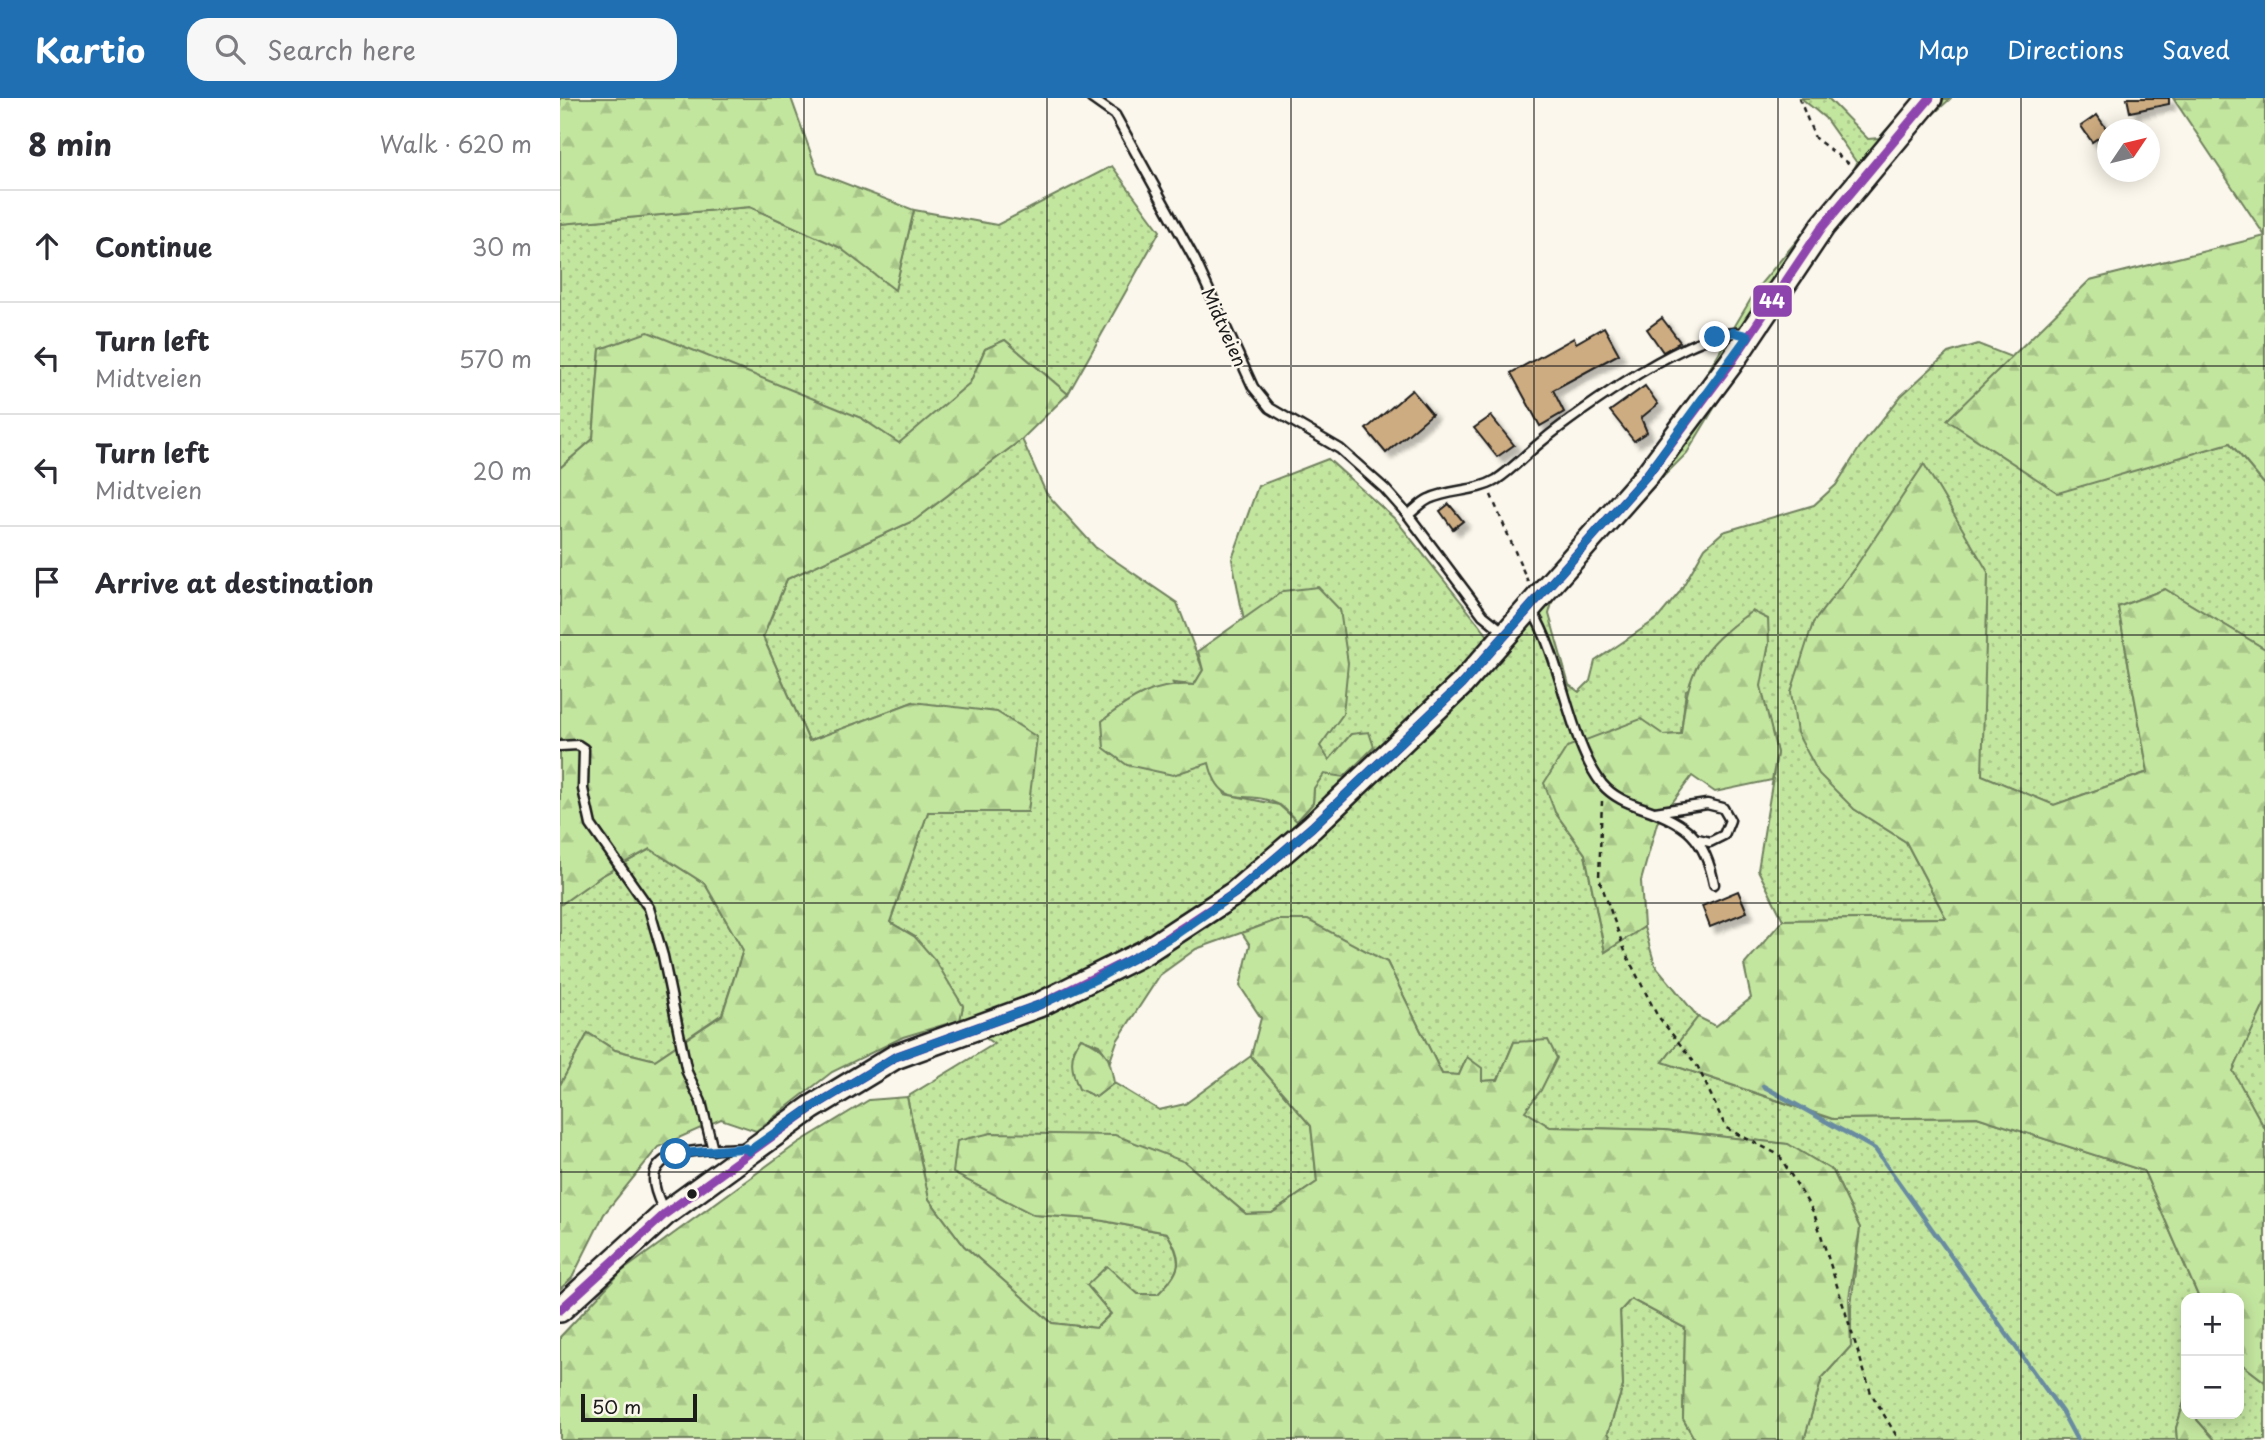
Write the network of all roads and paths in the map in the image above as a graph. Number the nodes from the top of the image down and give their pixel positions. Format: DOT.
graph roads {
  1 [pos="1091,98"];
  2 [pos="1799,98"];
  3 [pos="1930,98"];
  4 [pos="1865,175"];
  5 [pos="1748,336"];
  6 [pos="1487,485"];
  7 [pos="1408,515"];
  8 [pos="1534,604"];
  9 [pos="1507,634"];
  10 [pos="560,746"];
  11 [pos="1602,784"];
  12 [pos="1655,812"];
  13 [pos="1698,839"];
  14 [pos="1714,884"];
  15 [pos="713,1150"];
  16 [pos="749,1151"];
  17 [pos="665,1214"];
  18 [pos="560,1310"];
  19 [pos="1899,1440"];
  1 -- 7 [label="lane, Midtveien"];
  2 -- 4 [label="path"];
  3 -- 4 [label="main road"];
  4 -- 5 [label="main road"];
  5 -- 6 [label="lane"];
  5 -- 8 [label="main road"];
  6 -- 7 [label="lane"];
  6 -- 8 [label="path"];
  7 -- 9 [label="lane, Midtveien"];
  8 -- 9 [label="main road"];
  8 -- 11 [label="lane"];
  9 -- 16 [label="main road"];
  10 -- 15 [label="lane"];
  11 -- 12 [label="lane"];
  11 -- 19 [label="path"];
  12 -- 13 [label="lane"];
  12 -- 13 [label="lane"];
  13 -- 14 [label="lane"];
  15 -- 16 [label="lane"];
  15 -- 17 [label="lane"];
  16 -- 17 [label="main road"];
  17 -- 18 [label="main road"];
}
